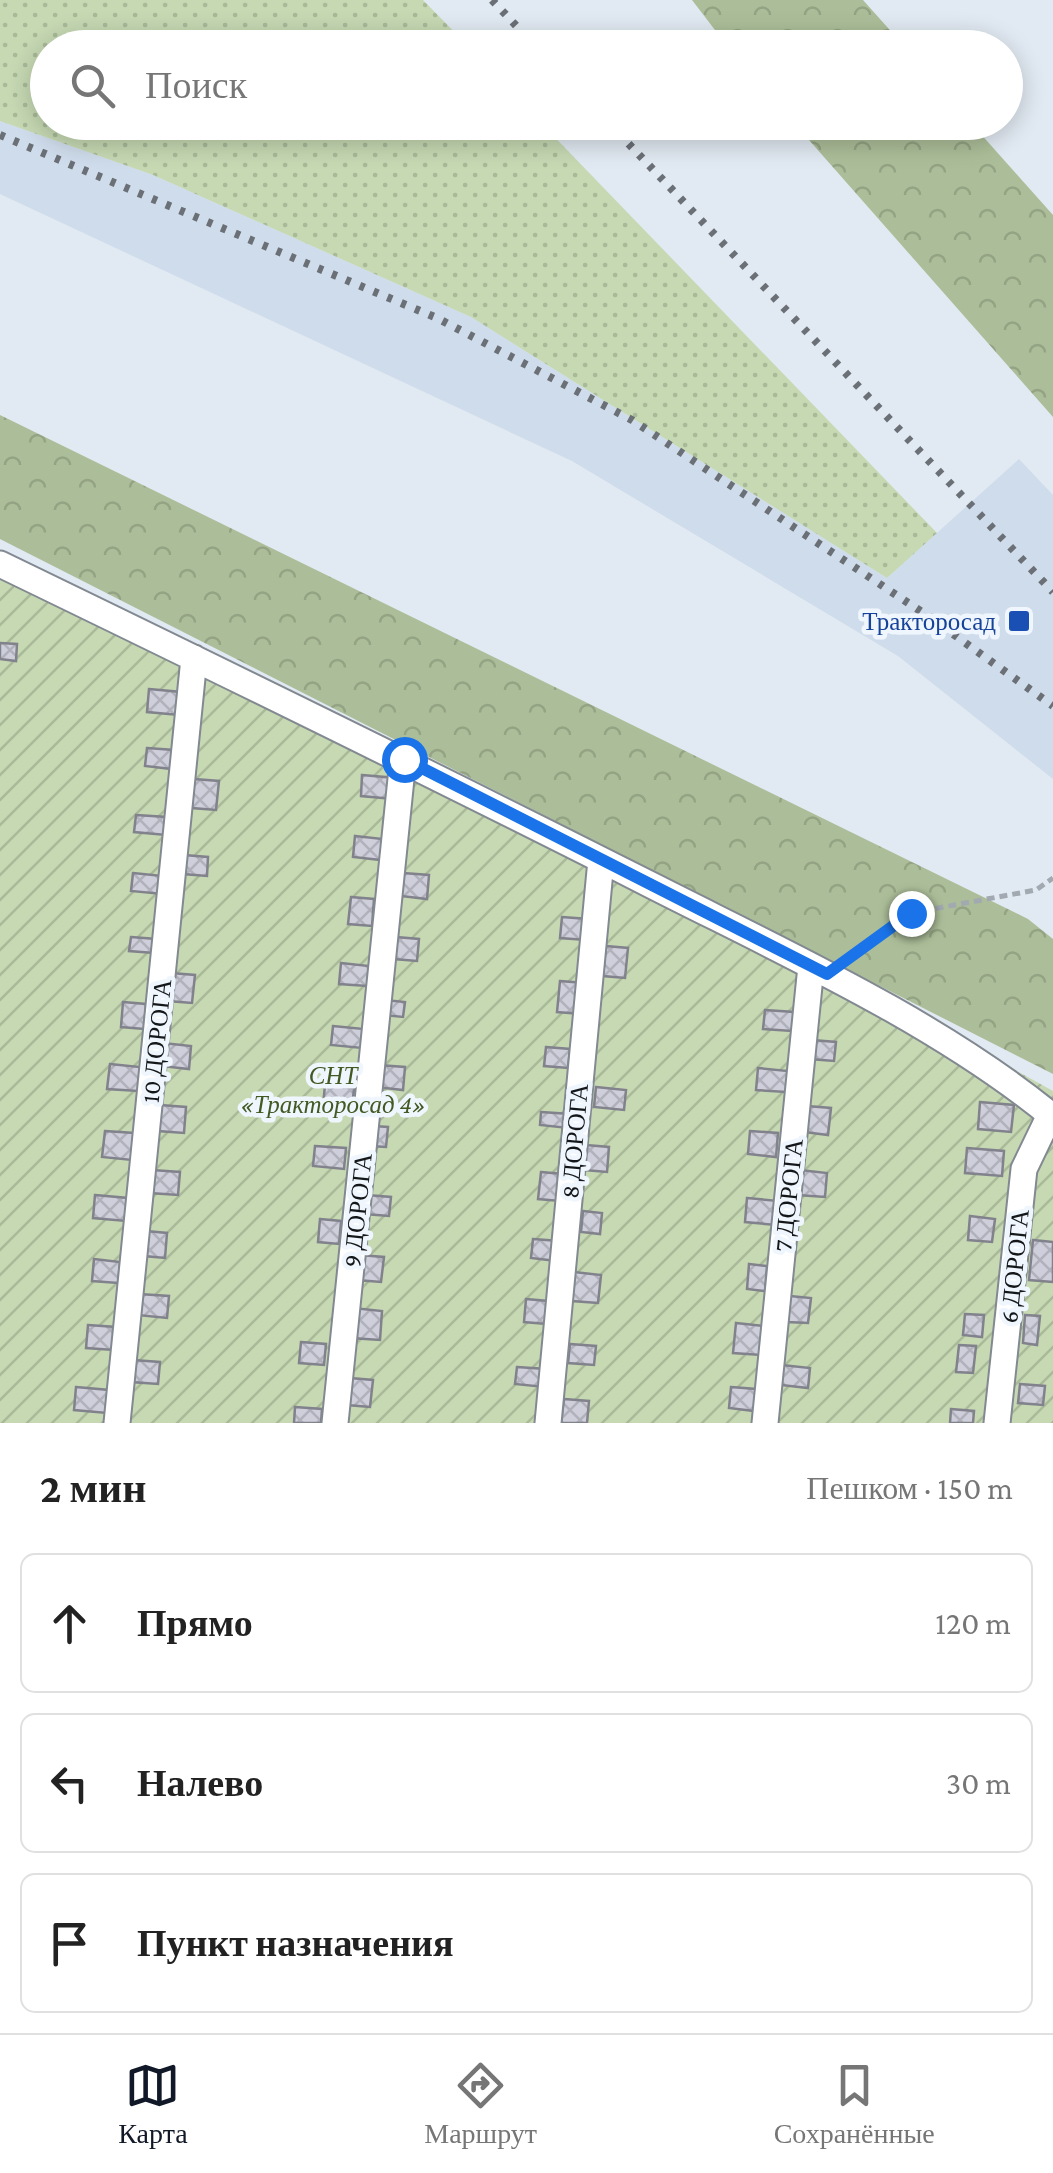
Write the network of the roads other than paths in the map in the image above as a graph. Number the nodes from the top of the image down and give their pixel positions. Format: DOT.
graph roads {
  1 [pos="0,564"];
  2 [pos="194,658"];
  3 [pos="404,759"];
  4 [pos="601,860"];
  5 [pos="819,970"];
  6 [pos="1052,1116"];
  7 [pos="117,1423"];
  8 [pos="336,1423"];
  9 [pos="548,1423"];
  10 [pos="766,1423"];
  11 [pos="997,1423"];
  1 -- 2 [label="street"];
  2 -- 3 [label="street"];
  2 -- 7 [label="street, 10 ДОРОГА"];
  3 -- 4 [label="street"];
  3 -- 8 [label="street, 9 ДОРОГА"];
  4 -- 5 [label="street"];
  4 -- 9 [label="street, 8 ДОРОГА"];
  5 -- 6 [label="street"];
  5 -- 10 [label="street, 7 ДОРОГА"];
  6 -- 11 [label="street, 6 ДОРОГА"];
}
